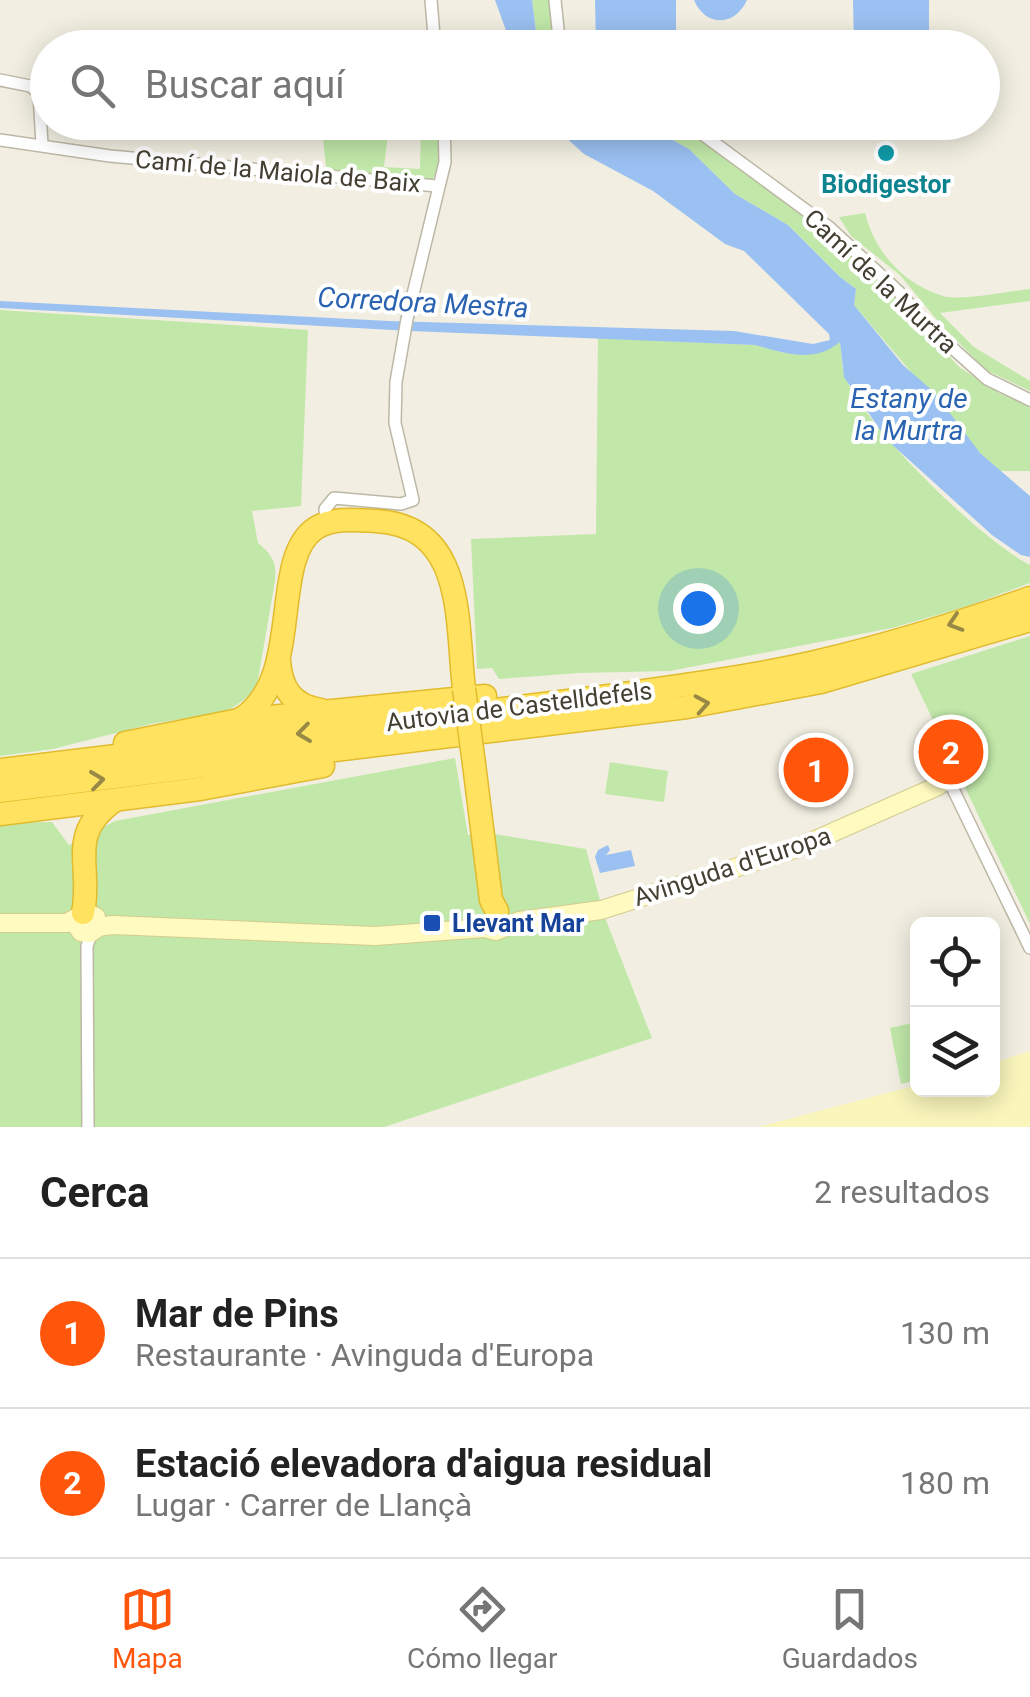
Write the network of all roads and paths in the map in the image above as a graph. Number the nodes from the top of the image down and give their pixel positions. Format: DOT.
graph roads {
  1 [pos="432,0"];
  2 [pos="555,0"];
  3 [pos="434,30"];
  4 [pos="558,30"];
  5 [pos="0,80"];
  6 [pos="30,86"];
  7 [pos="0,140"];
  8 [pos="42,140"];
  9 [pos="444,140"];
  10 [pos="710,140"];
  11 [pos="42,145"];
  12 [pos="437,186"];
  13 [pos="1030,400"];
  14 [pos="326,524"];
  15 [pos="1030,598"];
  16 [pos="1030,622"];
  17 [pos="278,657"];
  18 [pos="713,680"];
  19 [pos="330,711"];
  20 [pos="239,720"];
  21 [pos="457,736"];
  22 [pos="30,766"];
  23 [pos="0,770"];
  24 [pos="938,786"];
  25 [pos="0,791"];
  26 [pos="115,800"];
  27 [pos="11,813"];
  28 [pos="83,863"];
  29 [pos="495,917"];
  30 [pos="0,923"];
  31 [pos="89,923"];
  32 [pos="1030,948"];
  33 [pos="88,1127"];
  1 -- 3 [label="street"];
  2 -- 4 [label="street"];
  5 -- 6 [label="street"];
  7 -- 11 [label="street, Camí de la Maiola de Baix"];
  8 -- 11 [label="street"];
  9 -- 12 [label="street"];
  10 -- 13 [label="street, Camí de la Murtra"];
  11 -- 12 [label="street, Camí de la Maiola de Baix"];
  12 -- 14 [label="street"];
  14 -- 17 [label="highway"];
  14 -- 29 [label="highway, bridge"];
  15 -- 18 [label="highway, Autovia de Castelldefels, one-way"];
  21 -- 16 [label="highway, Autovia de Castelldefels, one-way"];
  17 -- 19 [label="highway"];
  17 -- 20 [label="highway"];
  18 -- 19 [label="highway"];
  18 -- 22 [label="highway, Autovia de Castelldefels, one-way"];
  19 -- 20 [label="highway"];
  20 -- 22 [label="highway"];
  25 -- 21 [label="highway, Autovia de Castelldefels, one-way"];
  21 -- 26 [label="highway"];
  22 -- 23 [label="highway, Autovia de Castelldefels"];
  24 -- 29 [label="street, Avinguda d'Europa"];
  24 -- 32 [label="street"];
  26 -- 27 [label="highway"];
  26 -- 28 [label="highway"];
  27 -- 28 [label="highway"];
  28 -- 31 [label="highway"];
  29 -- 31 [label="street, Avinguda d'Europa"];
  30 -- 31 [label="street, Avinguda d'Europa"];
  31 -- 33 [label="street"];
}
